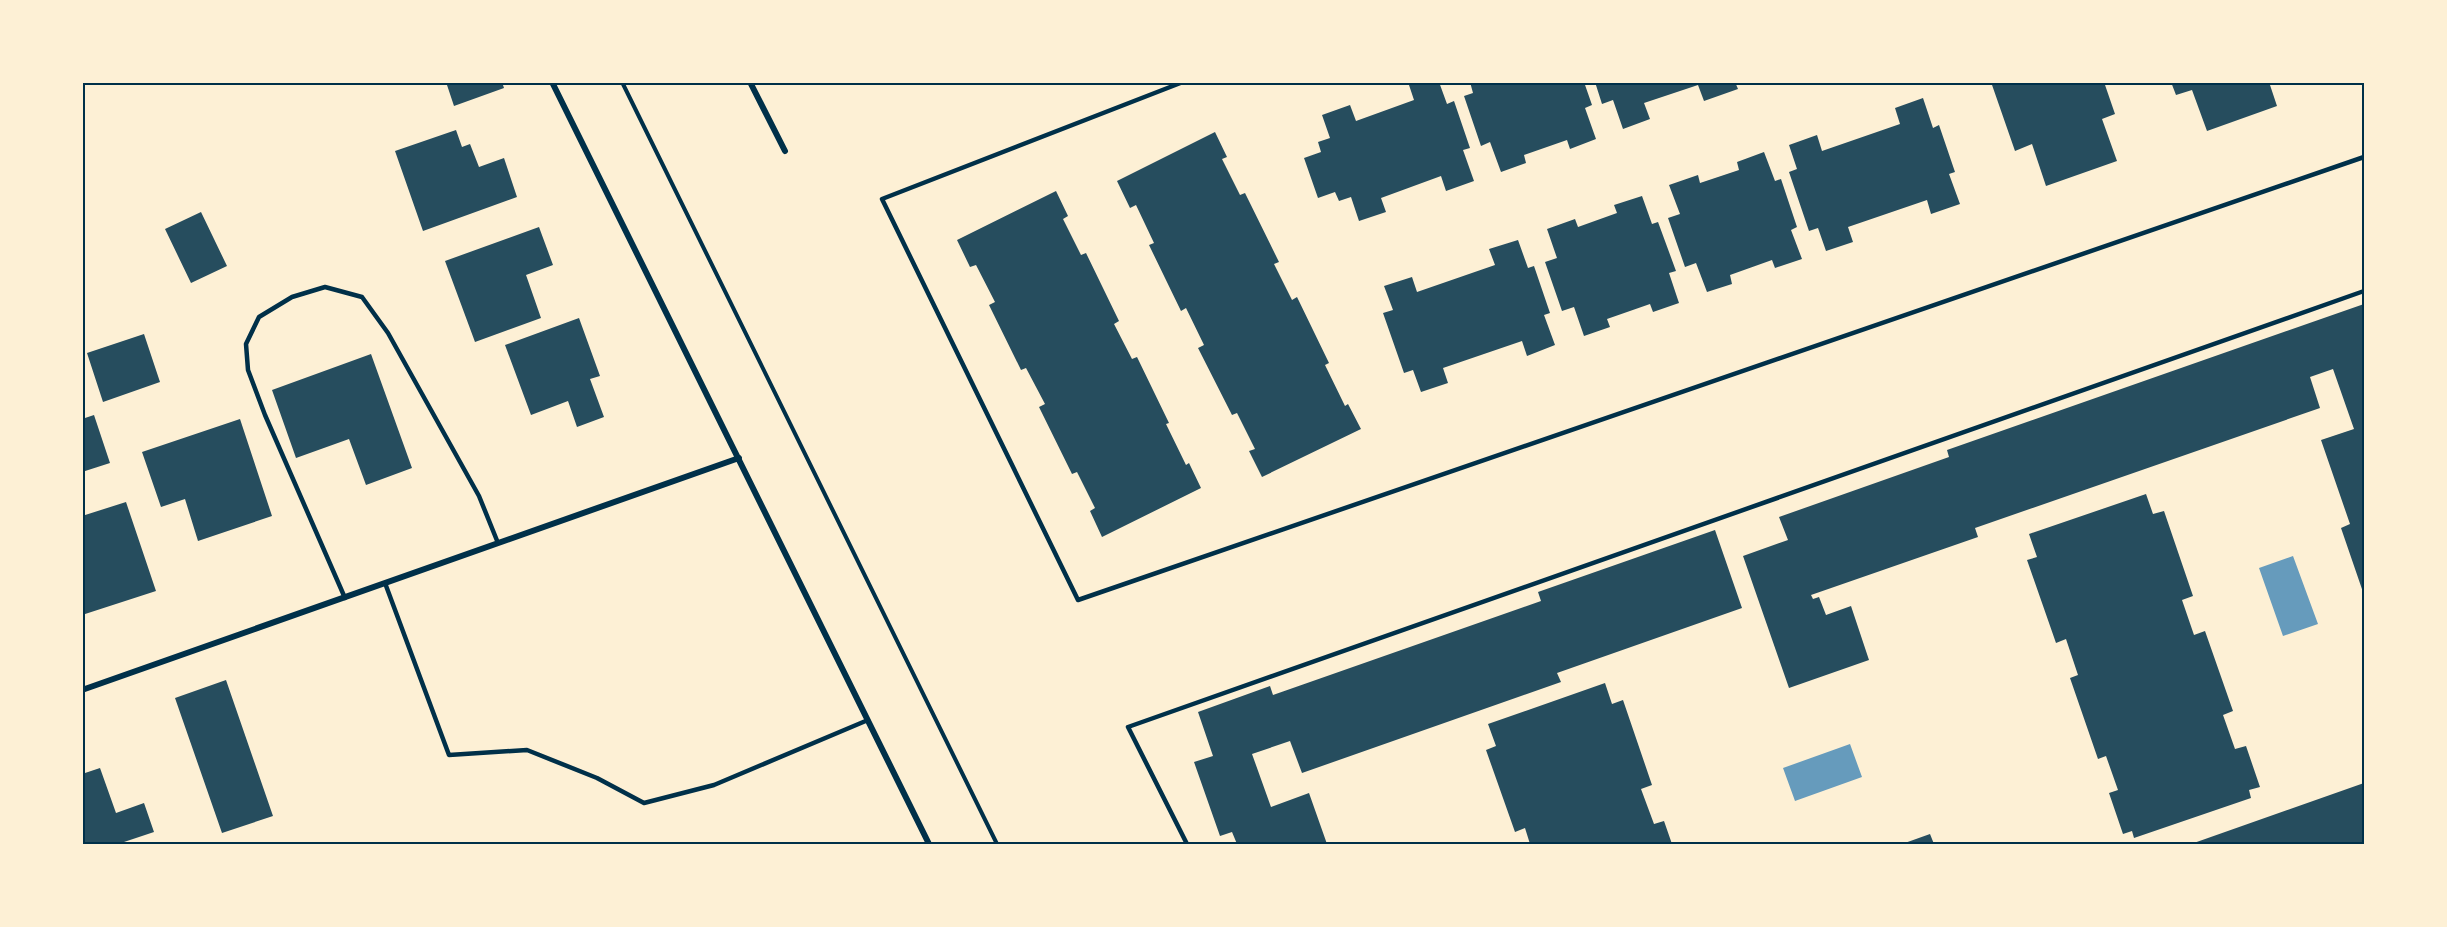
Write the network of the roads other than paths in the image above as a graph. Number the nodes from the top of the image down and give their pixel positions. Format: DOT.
graph roads {
  1 [pos="552,82"];
  2 [pos="750,82"];
  3 [pos="1183,82"];
  4 [pos="785,152"];
  5 [pos="2364,157"];
  6 [pos="2364,291"];
  7 [pos="739,458"];
  8 [pos="498,543"];
  9 [pos="386,583"];
  10 [pos="345,598"];
  11 [pos="82,690"];
  12 [pos="868,720"];
  13 [pos="929,844"];
  14 [pos="1187,844"];
  1 -- 7 [label="street"];
  2 -- 4 [label="street"];
  3 -- 5 [label="lane"];
  6 -- 14 [label="lane"];
  7 -- 8 [label="street"];
  7 -- 12 [label="street"];
  8 -- 9 [label="street"];
  8 -- 10 [label="lane"];
  9 -- 10 [label="street"];
  9 -- 12 [label="lane"];
  10 -- 11 [label="street"];
  12 -- 13 [label="street"];
}
